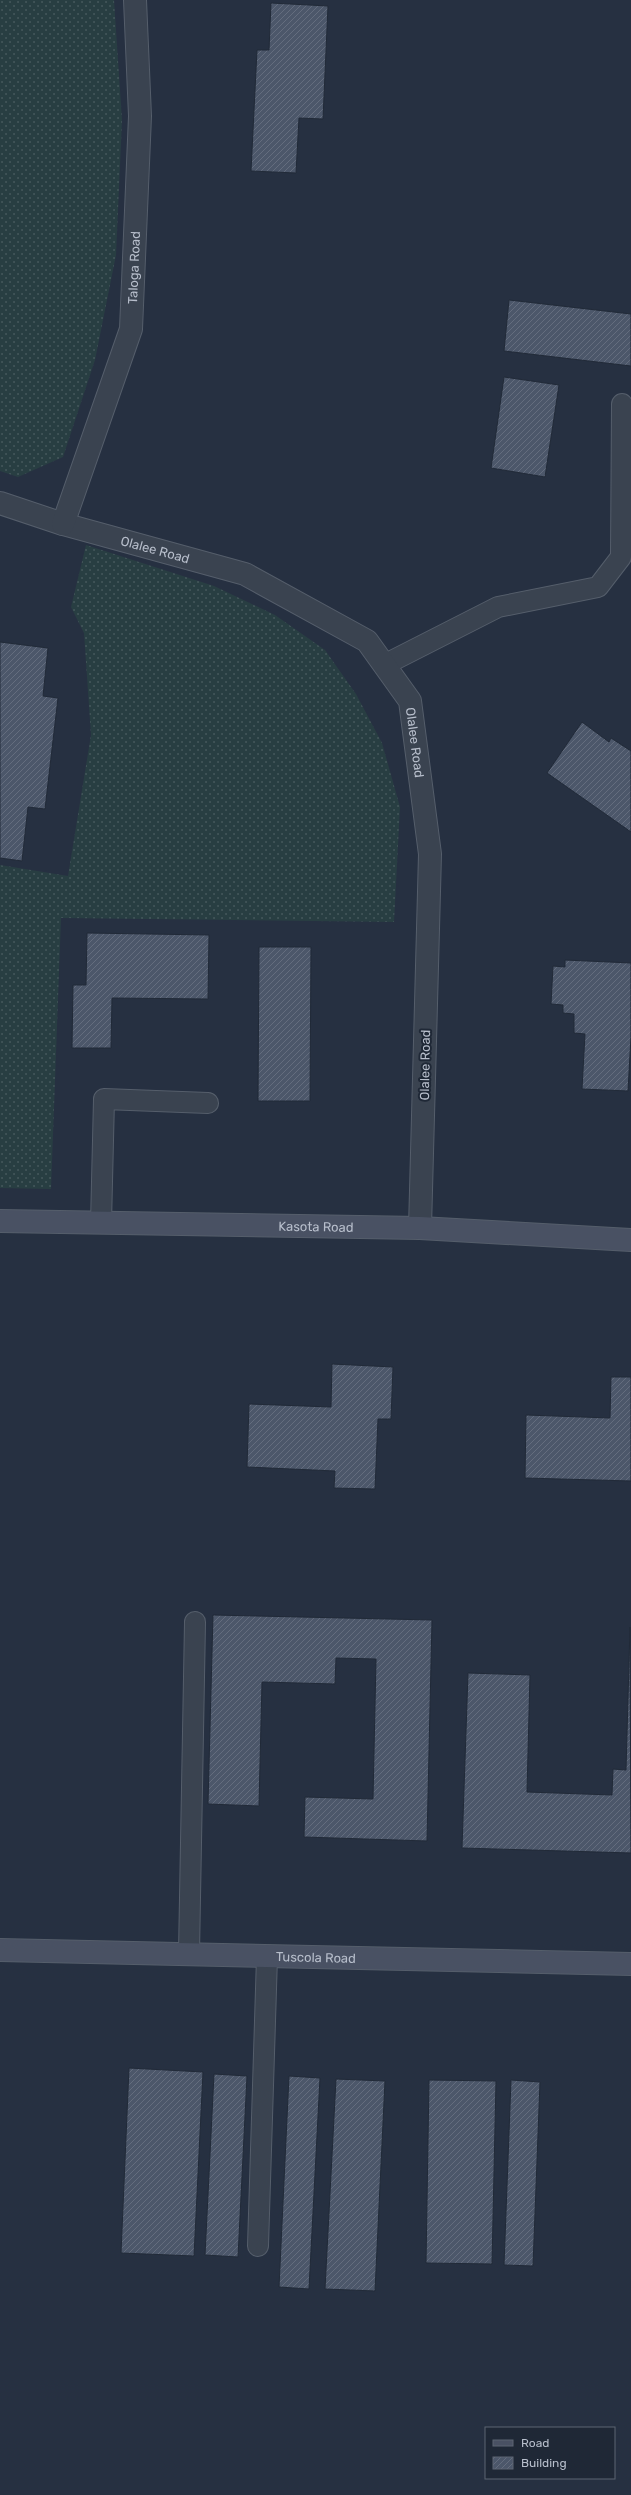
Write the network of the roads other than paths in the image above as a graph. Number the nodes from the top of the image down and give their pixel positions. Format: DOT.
graph roads {
  1 [pos="136,0"];
  2 [pos="622,404"];
  3 [pos="0,502"];
  4 [pos="63,524"];
  5 [pos="384,665"];
  6 [pos="208,1103"];
  7 [pos="0,1221"];
  8 [pos="101,1223"];
  9 [pos="420,1228"];
  10 [pos="631,1240"];
  11 [pos="195,1622"];
  12 [pos="0,1950"];
  13 [pos="189,1953"];
  14 [pos="267,1956"];
  15 [pos="631,1964"];
  16 [pos="258,2246"];
  1 -- 4 [label="street, Taloga Road"];
  2 -- 5 [label="lane"];
  3 -- 4 [label="street, Olalee Road"];
  4 -- 5 [label="street, Olalee Road"];
  5 -- 9 [label="street, Olalee Road"];
  6 -- 8 [label="lane"];
  7 -- 8 [label="street, Kasota Road"];
  8 -- 9 [label="street, Kasota Road"];
  9 -- 10 [label="street, Kasota Road"];
  11 -- 13 [label="lane"];
  12 -- 13 [label="street, Tuscola Road"];
  13 -- 14 [label="street, Tuscola Road"];
  14 -- 15 [label="street, Tuscola Road"];
  14 -- 16 [label="lane"];
}
